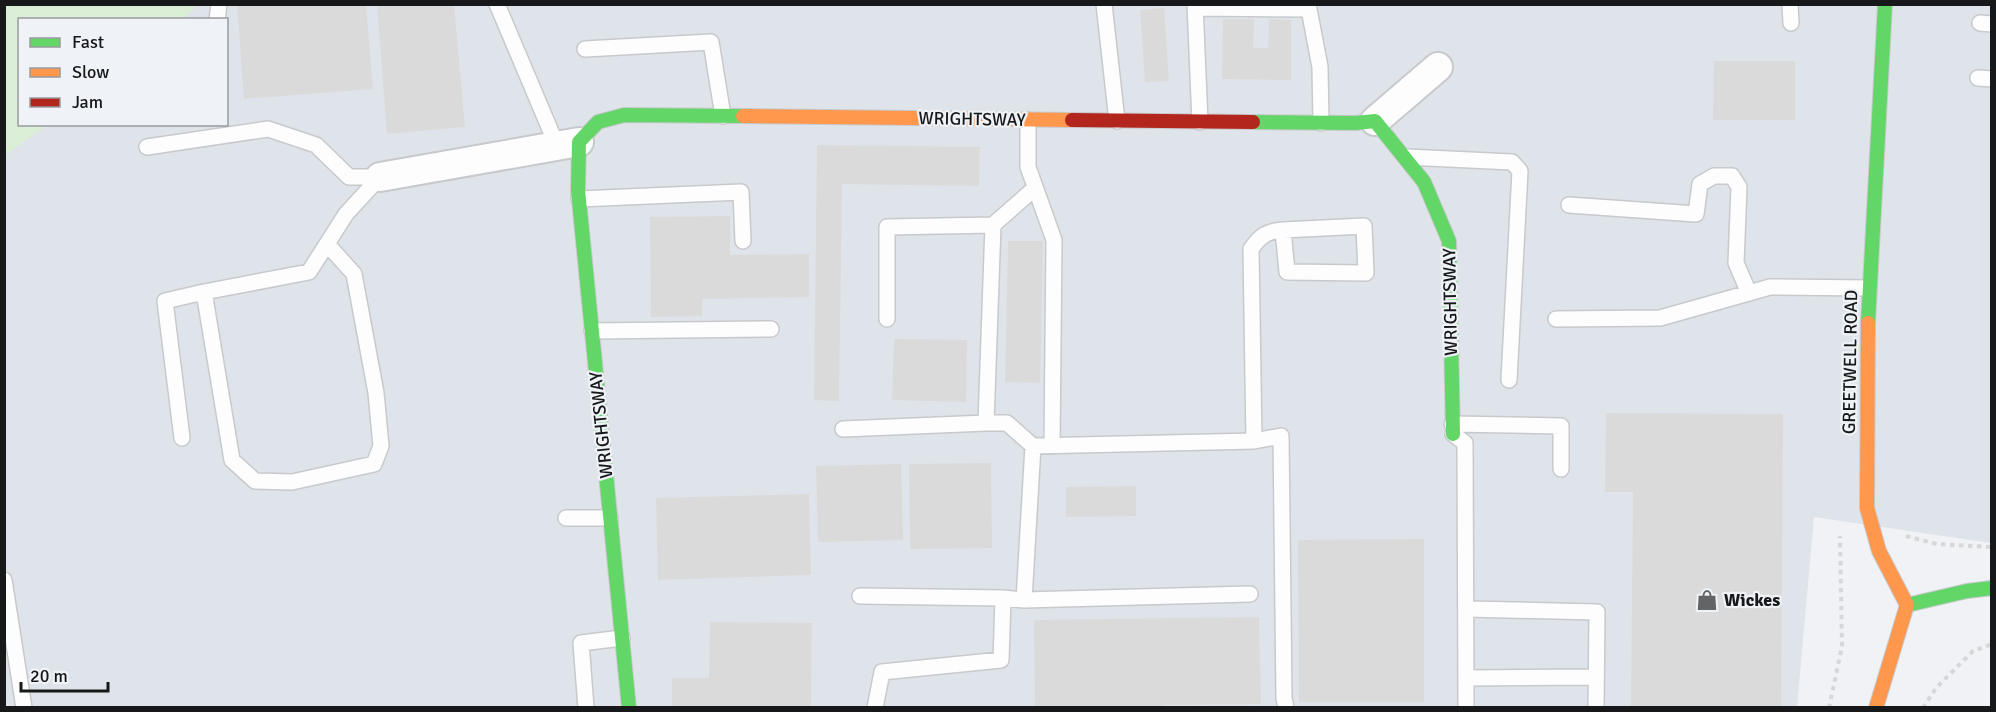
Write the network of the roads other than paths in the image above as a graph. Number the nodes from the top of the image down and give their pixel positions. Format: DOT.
graph roads {
  1 [pos="497,4"];
  2 [pos="1104,4"];
  3 [pos="1790,4"];
  4 [pos="1885,4"];
  5 [pos="1195,7"];
  6 [pos="1308,7"];
  7 [pos="1791,23"];
  8 [pos="585,49"];
  9 [pos="1438,67"];
  10 [pos="723,116"];
  11 [pos="1028,120"];
  12 [pos="1117,121"];
  13 [pos="1375,121"];
  14 [pos="1200,122"];
  15 [pos="1321,123"];
  16 [pos="228,129"];
  17 [pos="568,144"];
  18 [pos="147,147"];
  19 [pos="1404,157"];
  20 [pos="380,177"];
  21 [pos="1035,188"];
  22 [pos="579,199"];
  23 [pos="1569,205"];
  24 [pos="993,225"];
  25 [pos="1284,230"];
  26 [pos="744,241"];
  27 [pos="327,244"];
  28 [pos="1869,288"];
  29 [pos="204,292"];
  30 [pos="1749,293"];
  31 [pos="887,319"];
  32 [pos="1556,319"];
  33 [pos="771,329"];
  34 [pos="592,331"];
  35 [pos="1509,380"];
  36 [pos="986,423"];
  37 [pos="843,429"];
  38 [pos="1453,429"];
  39 [pos="182,438"];
  40 [pos="1254,441"];
  41 [pos="1034,446"];
  42 [pos="1052,446"];
  43 [pos="1561,469"];
  44 [pos="566,518"];
  45 [pos="610,518"];
  46 [pos="4,580"];
  47 [pos="1992,588"];
  48 [pos="1250,594"];
  49 [pos="860,596"];
  50 [pos="1004,598"];
  51 [pos="1024,600"];
  52 [pos="1907,605"];
  53 [pos="1466,609"];
  54 [pos="8,618"];
  55 [pos="622,638"];
  56 [pos="1596,677"];
  57 [pos="1466,678"];
  58 [pos="24,708"];
  59 [pos="586,708"];
  60 [pos="629,708"];
  61 [pos="875,708"];
  62 [pos="1286,708"];
  63 [pos="1466,708"];
  64 [pos="1596,708"];
  65 [pos="1876,708"];
  1 -- 17 [label="lane"];
  2 -- 12 [label="lane"];
  3 -- 7 [label="lane"];
  4 -- 28 [label="street, GREETWELL ROAD"];
  5 -- 6 [label="lane"];
  5 -- 14 [label="lane"];
  6 -- 15 [label="lane"];
  8 -- 10 [label="lane"];
  9 -- 13 [label="street"];
  10 -- 11 [label="street, WRIGHTSWAY"];
  10 -- 17 [label="street, WRIGHTSWAY"];
  11 -- 12 [label="street, WRIGHTSWAY"];
  11 -- 21 [label="lane"];
  12 -- 14 [label="street, WRIGHTSWAY"];
  13 -- 15 [label="street, WRIGHTSWAY"];
  13 -- 19 [label="street, WRIGHTSWAY"];
  14 -- 15 [label="street, WRIGHTSWAY"];
  16 -- 18 [label="lane"];
  16 -- 20 [label="lane"];
  17 -- 20 [label="street"];
  17 -- 22 [label="street, WRIGHTSWAY"];
  19 -- 35 [label="lane"];
  19 -- 38 [label="street, WRIGHTSWAY"];
  20 -- 27 [label="lane"];
  21 -- 24 [label="lane"];
  21 -- 42 [label="lane"];
  22 -- 26 [label="lane"];
  22 -- 34 [label="street, WRIGHTSWAY"];
  23 -- 30 [label="lane"];
  24 -- 31 [label="lane"];
  24 -- 36 [label="lane"];
  25 -- 25 [label="lane"];
  25 -- 40 [label="lane"];
  27 -- 29 [label="lane"];
  27 -- 29 [label="lane"];
  28 -- 30 [label="lane"];
  28 -- 52 [label="street, GREETWELL ROAD"];
  29 -- 39 [label="lane"];
  30 -- 32 [label="lane"];
  33 -- 34 [label="lane"];
  34 -- 45 [label="street, WRIGHTSWAY"];
  36 -- 37 [label="lane"];
  36 -- 41 [label="lane"];
  38 -- 43 [label="lane"];
  38 -- 53 [label="lane"];
  40 -- 42 [label="lane"];
  40 -- 62 [label="lane"];
  41 -- 42 [label="lane"];
  41 -- 51 [label="lane"];
  44 -- 45 [label="lane"];
  45 -- 55 [label="street, WRIGHTSWAY"];
  46 -- 54 [label="lane"];
  47 -- 52 [label="street"];
  48 -- 51 [label="lane"];
  49 -- 50 [label="lane"];
  50 -- 51 [label="lane"];
  50 -- 61 [label="lane"];
  52 -- 65 [label="street"];
  53 -- 56 [label="lane"];
  53 -- 57 [label="lane"];
  54 -- 58 [label="lane"];
  55 -- 59 [label="lane"];
  55 -- 60 [label="street, WRIGHTSWAY"];
  56 -- 57 [label="lane"];
  56 -- 64 [label="lane"];
  57 -- 63 [label="lane"];
}
